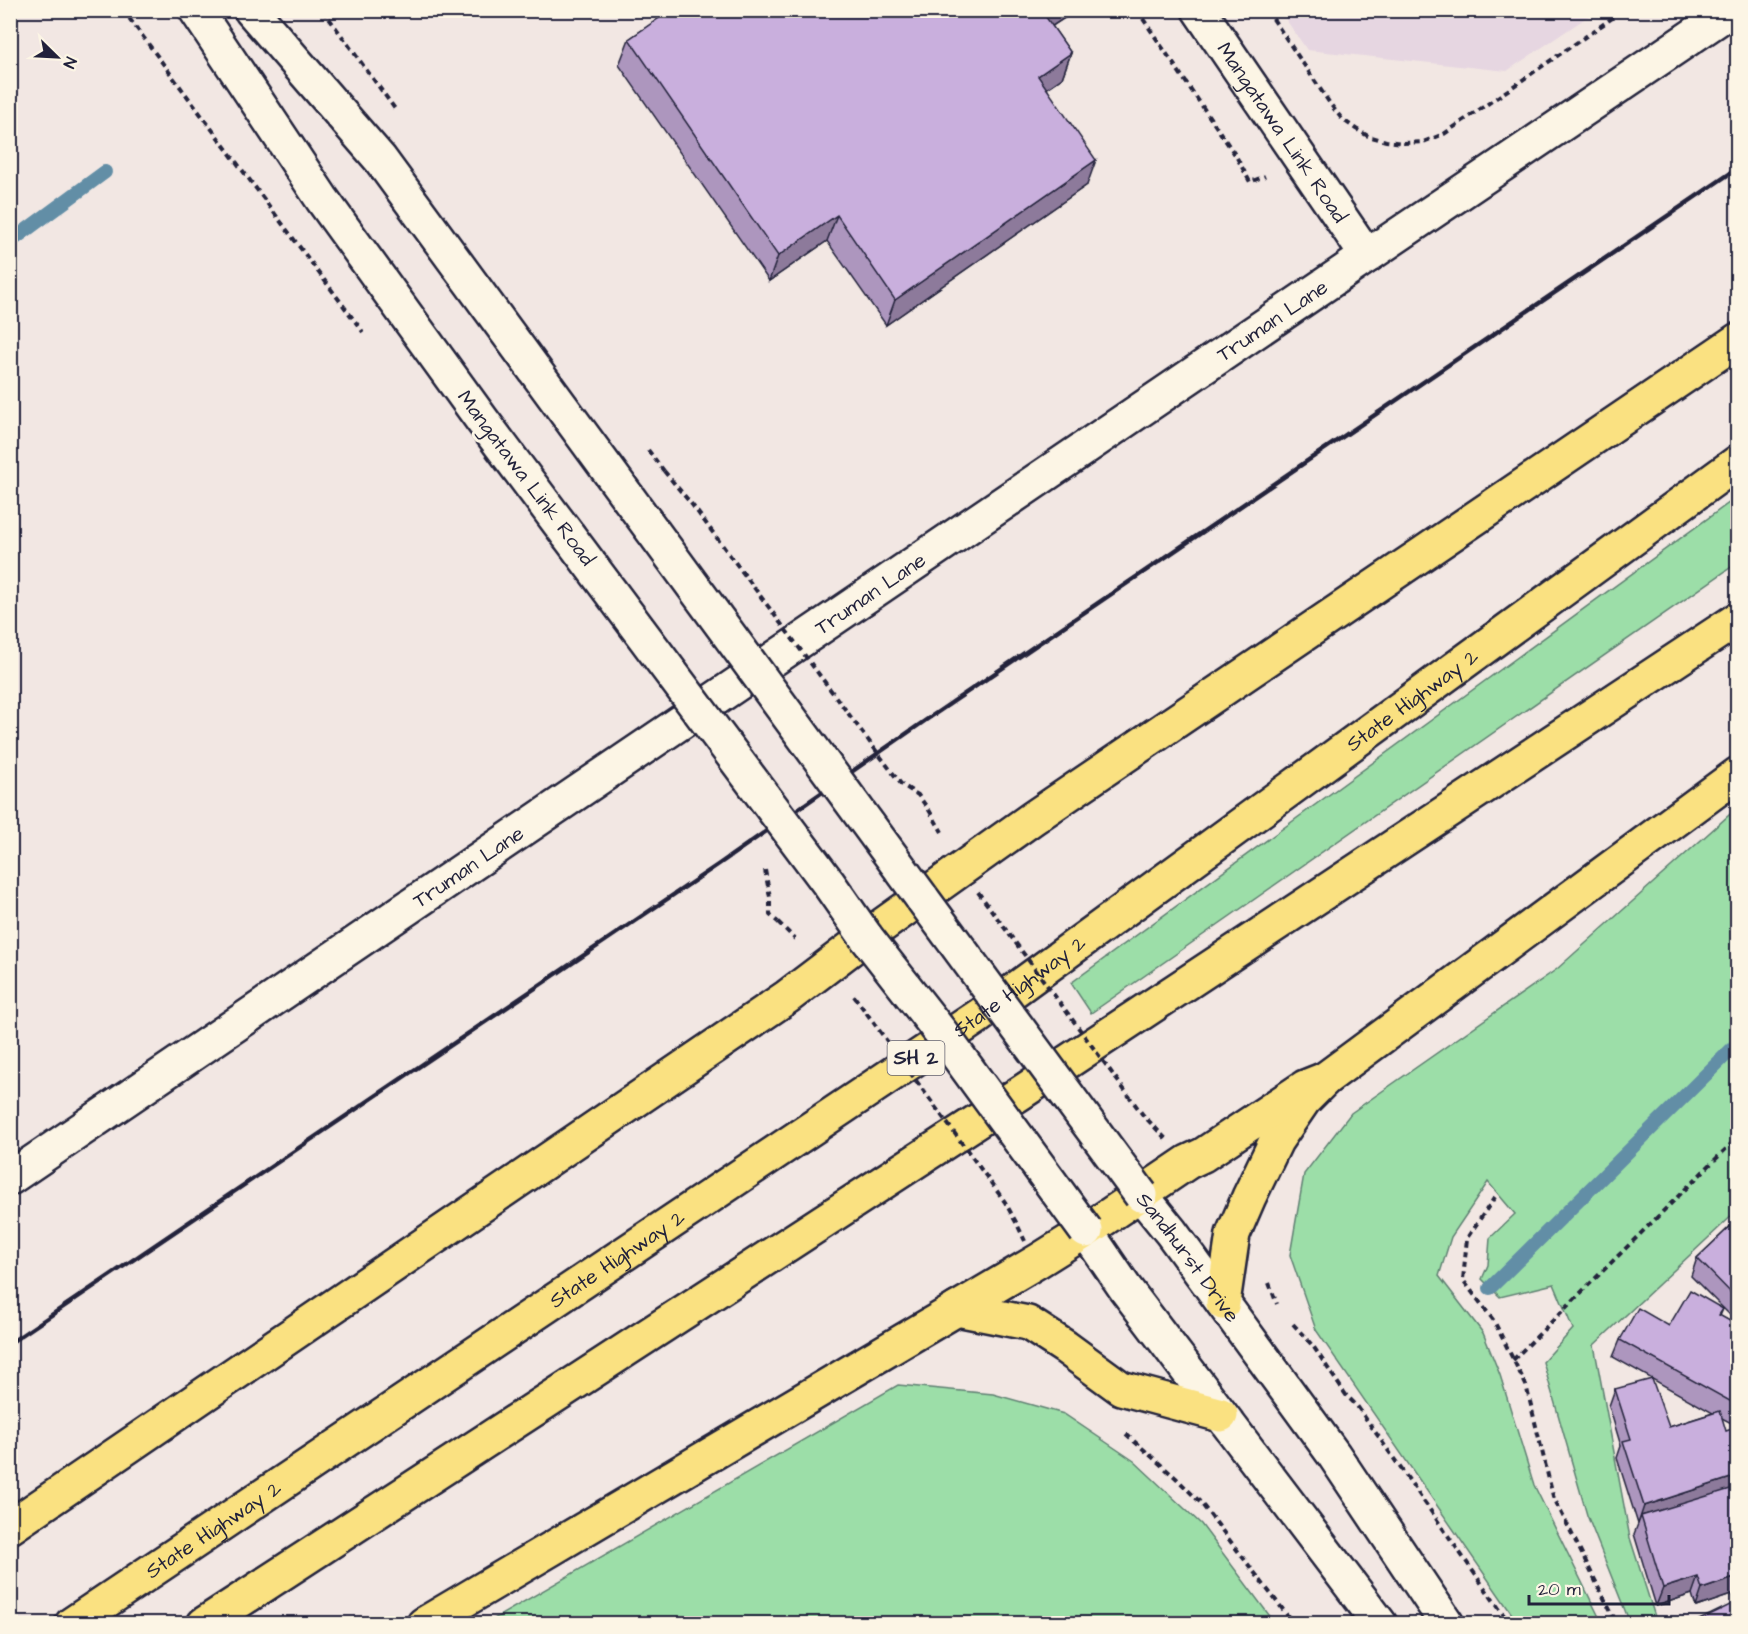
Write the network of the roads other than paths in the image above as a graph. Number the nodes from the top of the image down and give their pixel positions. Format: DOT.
graph roads {
  1 [pos="196,10"];
  2 [pos="251,10"];
  3 [pos="1199,10"];
  4 [pos="1731,10"];
  5 [pos="1367,256"];
  6 [pos="1737,339"];
  7 [pos="1737,462"];
  8 [pos="1737,619"];
  9 [pos="1737,774"];
  10 [pos="922,898"];
  11 [pos="866,937"];
  12 [pos="1325,1079"];
  13 [pos="10,1178"];
  14 [pos="1141,1195"];
  15 [pos="1086,1232"];
  16 [pos="1222,1303"];
  17 [pos="957,1310"];
  18 [pos="1221,1415"];
  19 [pos="10,1527"];
  20 [pos="72,1623"];
  21 [pos="204,1623"];
  22 [pos="424,1623"];
  23 [pos="1380,1623"];
  24 [pos="1447,1623"];
  1 -- 11 [label="street, Mangatawa Link Road, bridge"];
  2 -- 10 [label="street, bridge"];
  3 -- 5 [label="street, Mangatawa Link Road"];
  4 -- 5 [label="street, Truman Lane"];
  5 -- 13 [label="street, Truman Lane"];
  6 -- 10 [label="highway"];
  7 -- 20 [label="highway, State Highway 2 / SH 2"];
  8 -- 21 [label="highway"];
  9 -- 12 [label="highway"];
  10 -- 11 [label="highway"];
  10 -- 14 [label="street, Sandhurst Drive, bridge"];
  11 -- 15 [label="street, bridge"];
  11 -- 19 [label="highway"];
  12 -- 14 [label="highway"];
  12 -- 16 [label="highway"];
  14 -- 15 [label="highway"];
  14 -- 16 [label="street, Sandhurst Drive"];
  15 -- 17 [label="highway"];
  15 -- 18 [label="street"];
  16 -- 24 [label="street, Sandhurst Drive"];
  17 -- 18 [label="highway"];
  17 -- 22 [label="highway"];
  18 -- 23 [label="street"];
}
